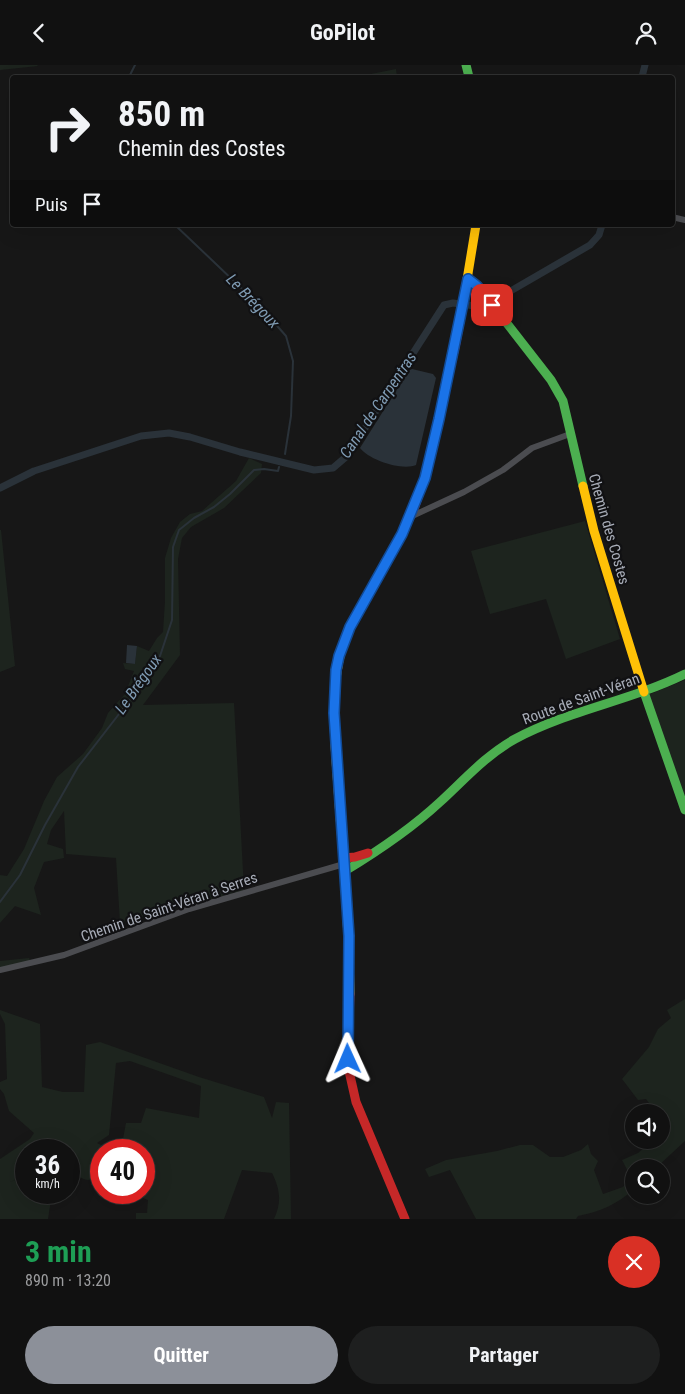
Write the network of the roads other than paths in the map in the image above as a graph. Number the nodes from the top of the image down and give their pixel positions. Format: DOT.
graph roads {
  1 [pos="476,227"];
  2 [pos="468,279"];
  3 [pos="570,434"];
  4 [pos="410,517"];
  5 [pos="685,674"];
  6 [pos="644,691"];
  7 [pos="685,810"];
  8 [pos="344,864"];
  9 [pos="0,970"];
  10 [pos="405,1219"];
  1 -- 2 [label="street"];
  2 -- 3 [label="street, Chemin des Costes"];
  2 -- 4 [label="street"];
  3 -- 4 [label="street"];
  3 -- 6 [label="street, Chemin des Costes"];
  4 -- 8 [label="street"];
  5 -- 6 [label="street, Route de Saint-Véran"];
  6 -- 7 [label="street, Chemin des Costes"];
  6 -- 8 [label="street, Route de Saint-Véran"];
  8 -- 9 [label="street, Chemin de Saint-Véran à Serres"];
  8 -- 10 [label="street"];
}
